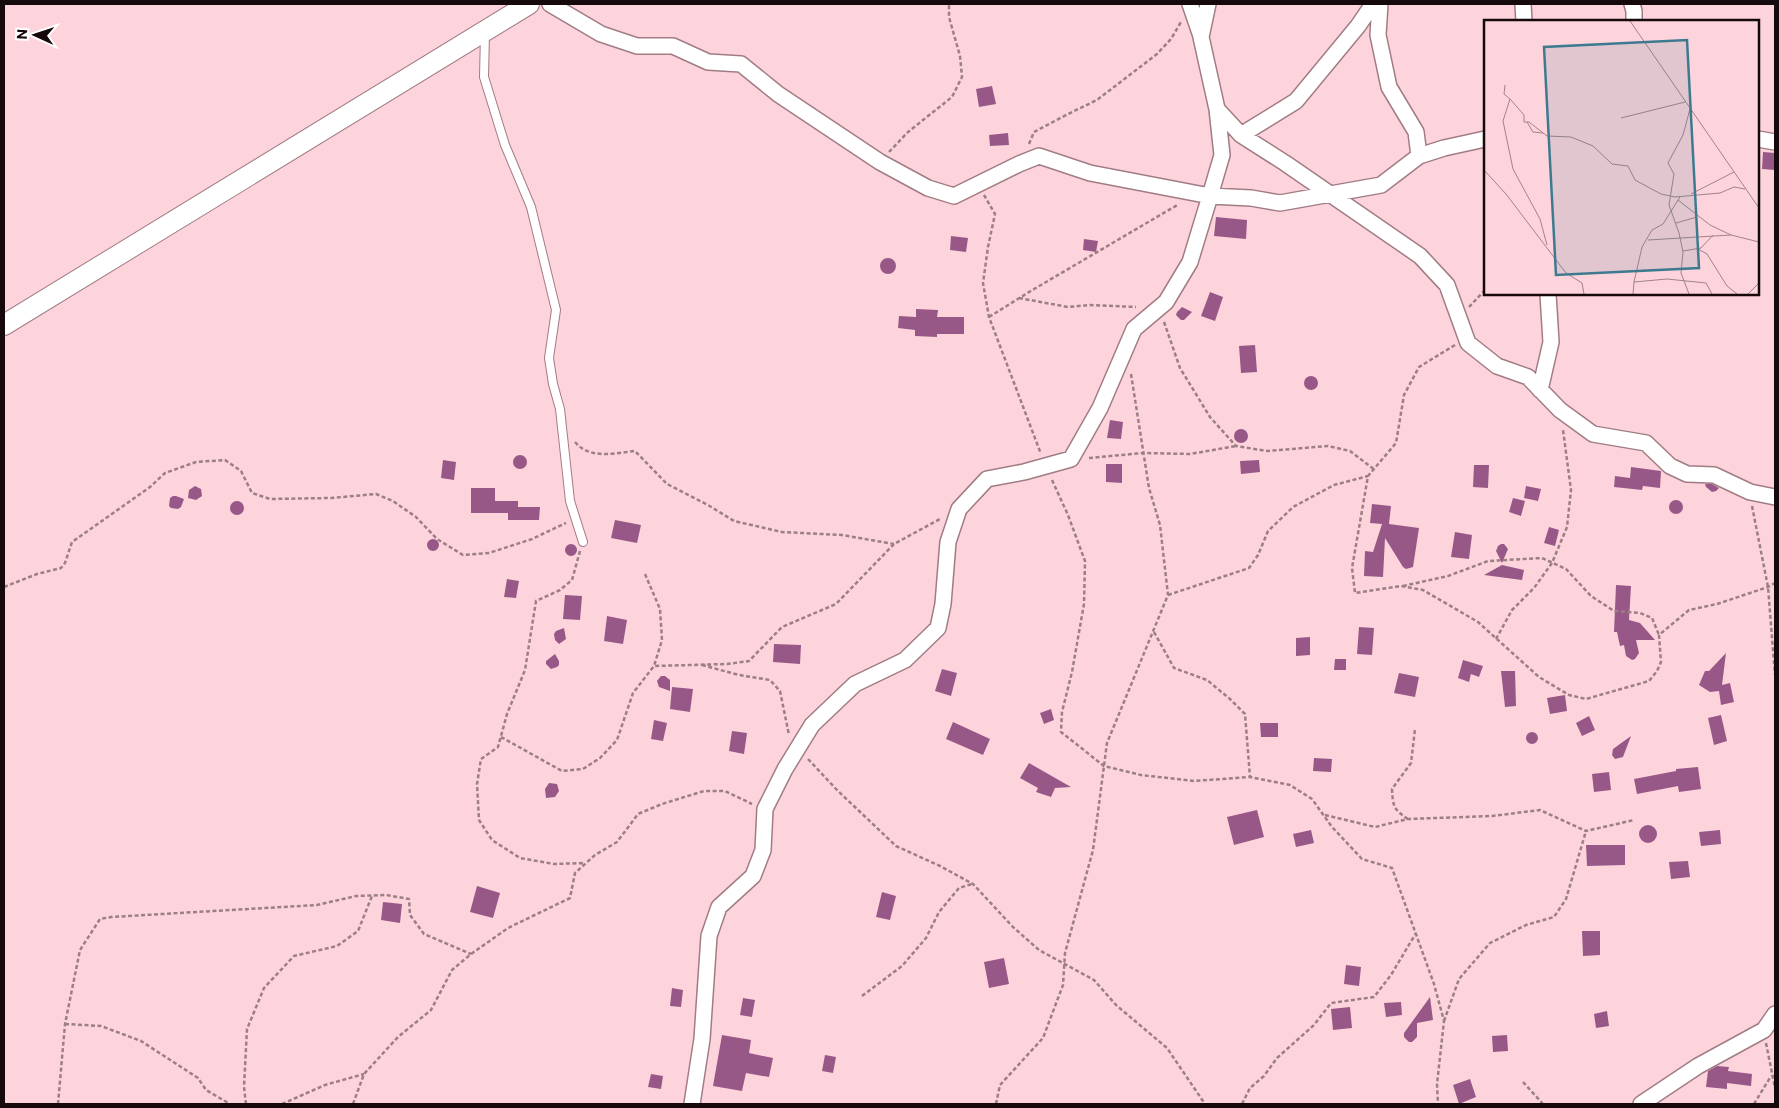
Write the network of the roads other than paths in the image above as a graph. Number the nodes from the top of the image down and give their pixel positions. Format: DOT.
graph roads {
  1 [pos="529,4"];
  2 [pos="550,4"];
  3 [pos="1208,4"];
  4 [pos="1373,4"];
  5 [pos="1380,4"];
  6 [pos="1523,4"];
  7 [pos="1632,4"];
  8 [pos="1190,5"];
  9 [pos="1524,20"];
  10 [pos="1634,20"];
  11 [pos="485,31"];
  12 [pos="1201,37"];
  13 [pos="1217,110"];
  14 [pos="1241,135"];
  15 [pos="1484,138"];
  16 [pos="1759,139"];
  17 [pos="1775,142"];
  18 [pos="1419,156"];
  19 [pos="1203,194"];
  20 [pos="1332,195"];
  21 [pos="1548,295"];
  22 [pos="4,325"];
  23 [pos="1540,390"];
  24 [pos="1775,497"];
  25 [pos="583,542"];
  26 [pos="1775,1014"];
  27 [pos="692,1104"];
  28 [pos="1640,1104"];
  1 -- 11 [label="main road"];
  2 -- 19 [label="street"];
  3 -- 12 [label="street"];
  4 -- 14 [label="street"];
  5 -- 18 [label="street"];
  6 -- 9 [label="street"];
  7 -- 10 [label="street"];
  8 -- 12 [label="street"];
  11 -- 22 [label="main road"];
  11 -- 25 [label="lane"];
  12 -- 13 [label="street"];
  13 -- 14 [label="street"];
  13 -- 19 [label="street"];
  14 -- 20 [label="street"];
  15 -- 18 [label="street"];
  16 -- 17 [label="street"];
  18 -- 20 [label="street"];
  19 -- 20 [label="street"];
  19 -- 27 [label="street"];
  20 -- 23 [label="street"];
  21 -- 23 [label="street"];
  23 -- 24 [label="street"];
  26 -- 28 [label="street"];
}
